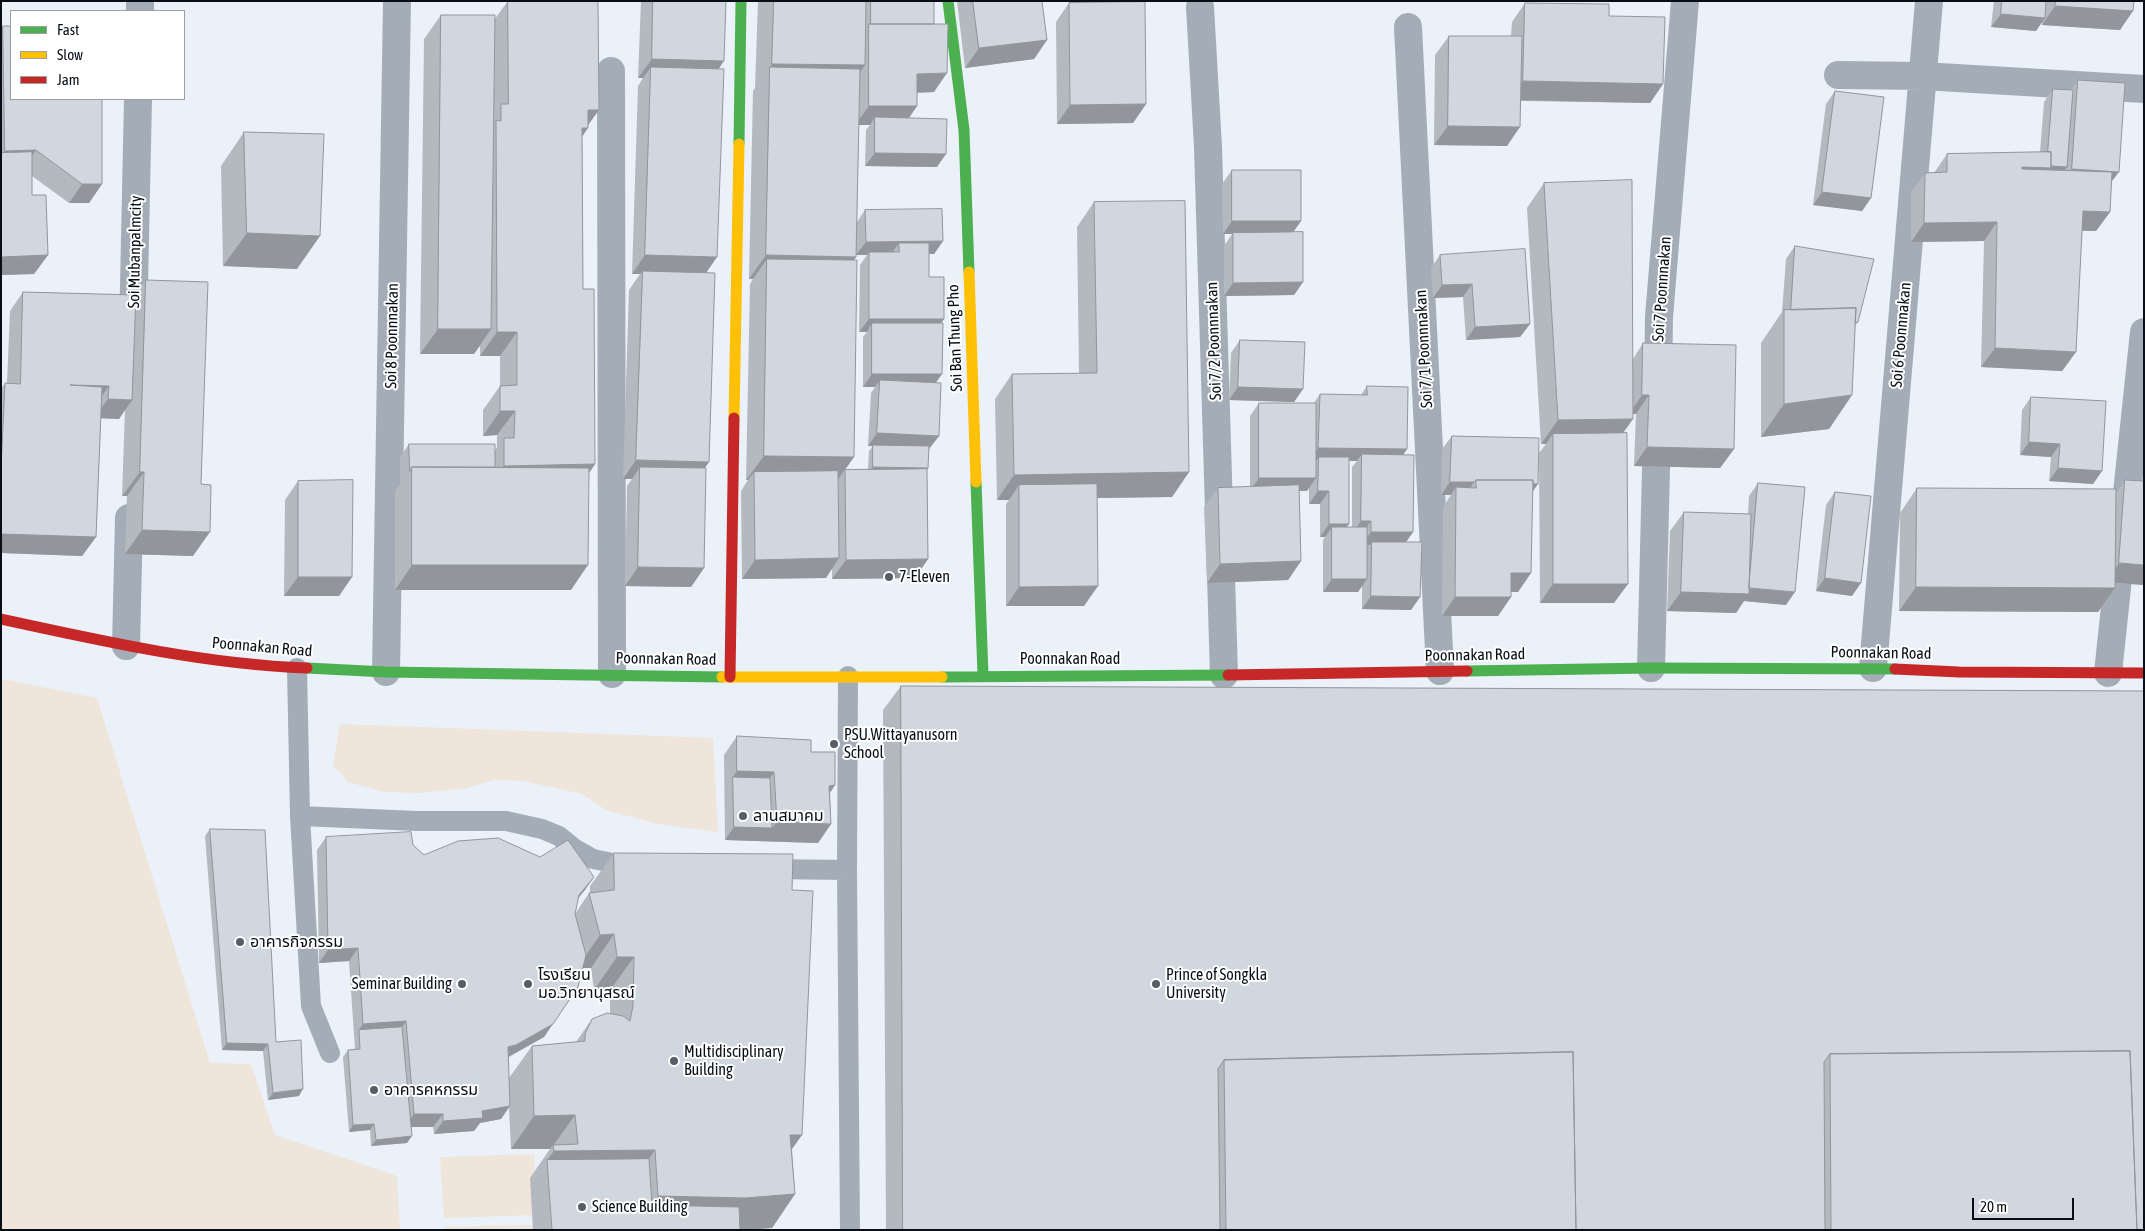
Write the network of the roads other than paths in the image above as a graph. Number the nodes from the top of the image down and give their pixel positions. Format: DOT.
graph roads {
  1 [pos="397,1"];
  2 [pos="741,1"];
  3 [pos="948,1"];
  4 [pos="1685,1"];
  5 [pos="1929,1"];
  6 [pos="1200,6"];
  7 [pos="1408,27"];
  8 [pos="610,71"];
  9 [pos="1838,75"];
  10 [pos="1922,76"];
  11 [pos="2144,89"];
  12 [pos="138,100"];
  13 [pos="2144,332"];
  14 [pos="132,358"];
  15 [pos="129,497"];
  16 [pos="1,619"];
  17 [pos="126,646"];
  18 [pos="297,668"];
  19 [pos="1651,668"];
  20 [pos="1873,668"];
  21 [pos="1440,671"];
  22 [pos="386,672"];
  23 [pos="2108,673"];
  24 [pos="2144,673"];
  25 [pos="612,674"];
  26 [pos="983,675"];
  27 [pos="1224,675"];
  28 [pos="848,676"];
  29 [pos="730,677"];
  30 [pos="300,816"];
  31 [pos="650,868"];
  32 [pos="748,869"];
  33 [pos="847,870"];
  34 [pos="330,1052"];
  35 [pos="850,1230"];
  1 -- 22 [label="street, Soi 8 Poonnnakan"];
  2 -- 29 [label="street"];
  3 -- 26 [label="street, Soi Ban Thung Pho"];
  4 -- 19 [label="street, Soi 7 Poonnnakan"];
  5 -- 10 [label="street, Soi 6 Poonnnakan"];
  6 -- 27 [label="street, Soi 7/2 Poonnnakan"];
  7 -- 21 [label="street, Soi 7/1 Poonnnakan"];
  8 -- 25 [label="street"];
  9 -- 10 [label="street"];
  10 -- 11 [label="street"];
  10 -- 20 [label="street, Soi 6 Poonnnakan"];
  12 -- 14 [label="street, Soi Mubanpalmcity"];
  13 -- 23 [label="street"];
  15 -- 17 [label="street"];
  16 -- 17 [label="street, Poonnakan Road"];
  17 -- 18 [label="street, Poonnakan Road"];
  18 -- 22 [label="street, Poonnakan Road"];
  18 -- 30 [label="lane"];
  19 -- 20 [label="street, Poonnakan Road"];
  19 -- 21 [label="street, Poonnakan Road"];
  20 -- 23 [label="street, Poonnakan Road"];
  21 -- 27 [label="street, Poonnakan Road"];
  22 -- 25 [label="street, Poonnakan Road"];
  23 -- 24 [label="street, Poonnakan Road"];
  25 -- 29 [label="street, Poonnakan Road"];
  26 -- 27 [label="street, Poonnakan Road"];
  26 -- 28 [label="street, Poonnakan Road"];
  28 -- 29 [label="street, Poonnakan Road"];
  28 -- 33 [label="lane"];
  30 -- 31 [label="lane"];
  30 -- 34 [label="lane"];
  32 -- 33 [label="lane"];
  33 -- 35 [label="lane"];
}
